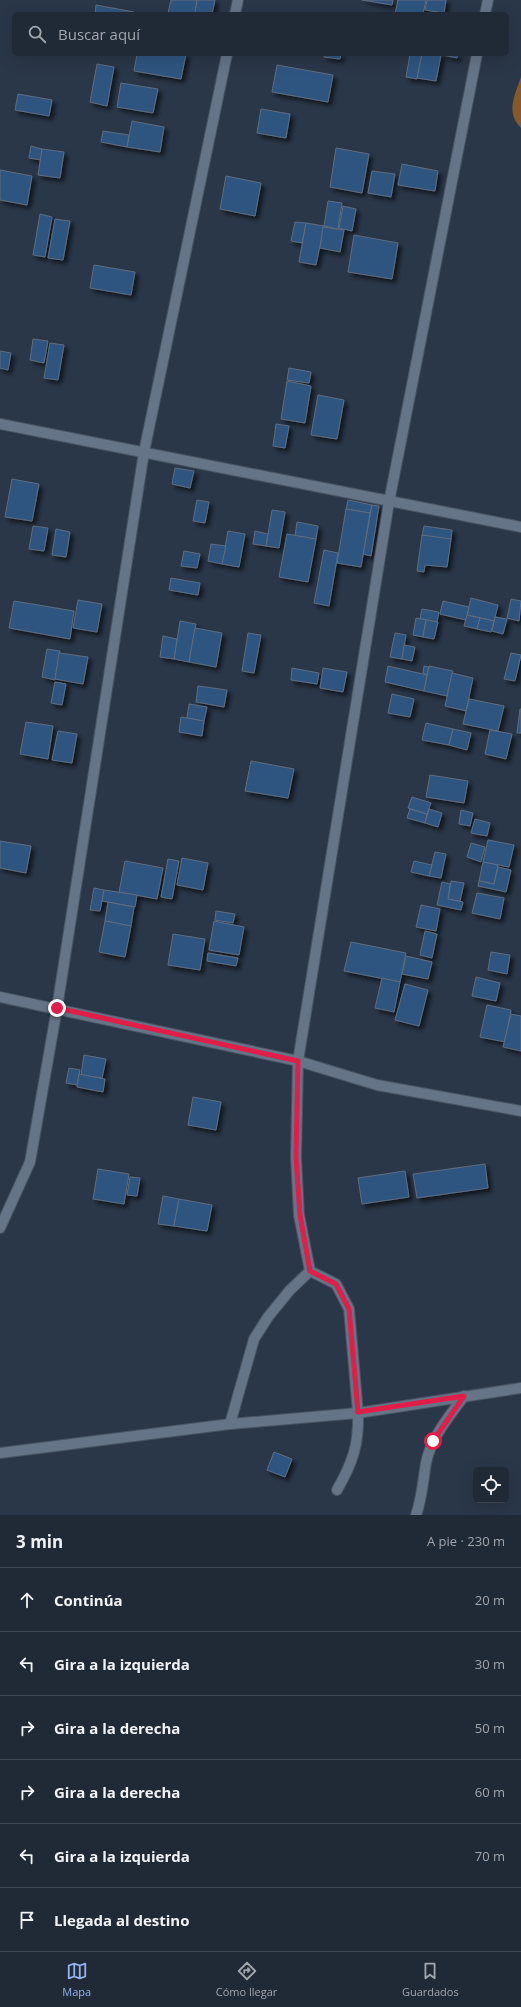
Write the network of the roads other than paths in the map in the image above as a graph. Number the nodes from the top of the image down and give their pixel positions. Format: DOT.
graph roads {
  1 [pos="238,0"];
  2 [pos="488,0"];
  3 [pos="235,12"];
  4 [pos="485,12"];
  5 [pos="227,56"];
  6 [pos="477,56"];
  7 [pos="0,424"];
  8 [pos="144,452"];
  9 [pos="389,502"];
  10 [pos="521,527"];
  11 [pos="1,998"];
  12 [pos="57,1008"];
  13 [pos="298,1061"];
  14 [pos="521,1111"];
  15 [pos="0,1228"];
  16 [pos="310,1271"];
  17 [pos="521,1388"];
  18 [pos="464,1396"];
  19 [pos="358,1412"];
  20 [pos="230,1424"];
  21 [pos="0,1453"];
  22 [pos="337,1490"];
  23 [pos="416,1515"];
  1 -- 3 [label="street"];
  2 -- 4 [label="street"];
  5 -- 8 [label="street"];
  6 -- 9 [label="street"];
  7 -- 8 [label="street"];
  8 -- 9 [label="street"];
  8 -- 12 [label="street"];
  9 -- 10 [label="street"];
  9 -- 13 [label="street"];
  11 -- 12 [label="street"];
  12 -- 13 [label="street"];
  12 -- 15 [label="street"];
  13 -- 14 [label="street"];
  13 -- 16 [label="street"];
  16 -- 19 [label="street"];
  16 -- 20 [label="street"];
  17 -- 18 [label="street"];
  18 -- 19 [label="street"];
  18 -- 23 [label="street"];
  19 -- 20 [label="street"];
  19 -- 22 [label="street"];
  20 -- 21 [label="street"];
}
